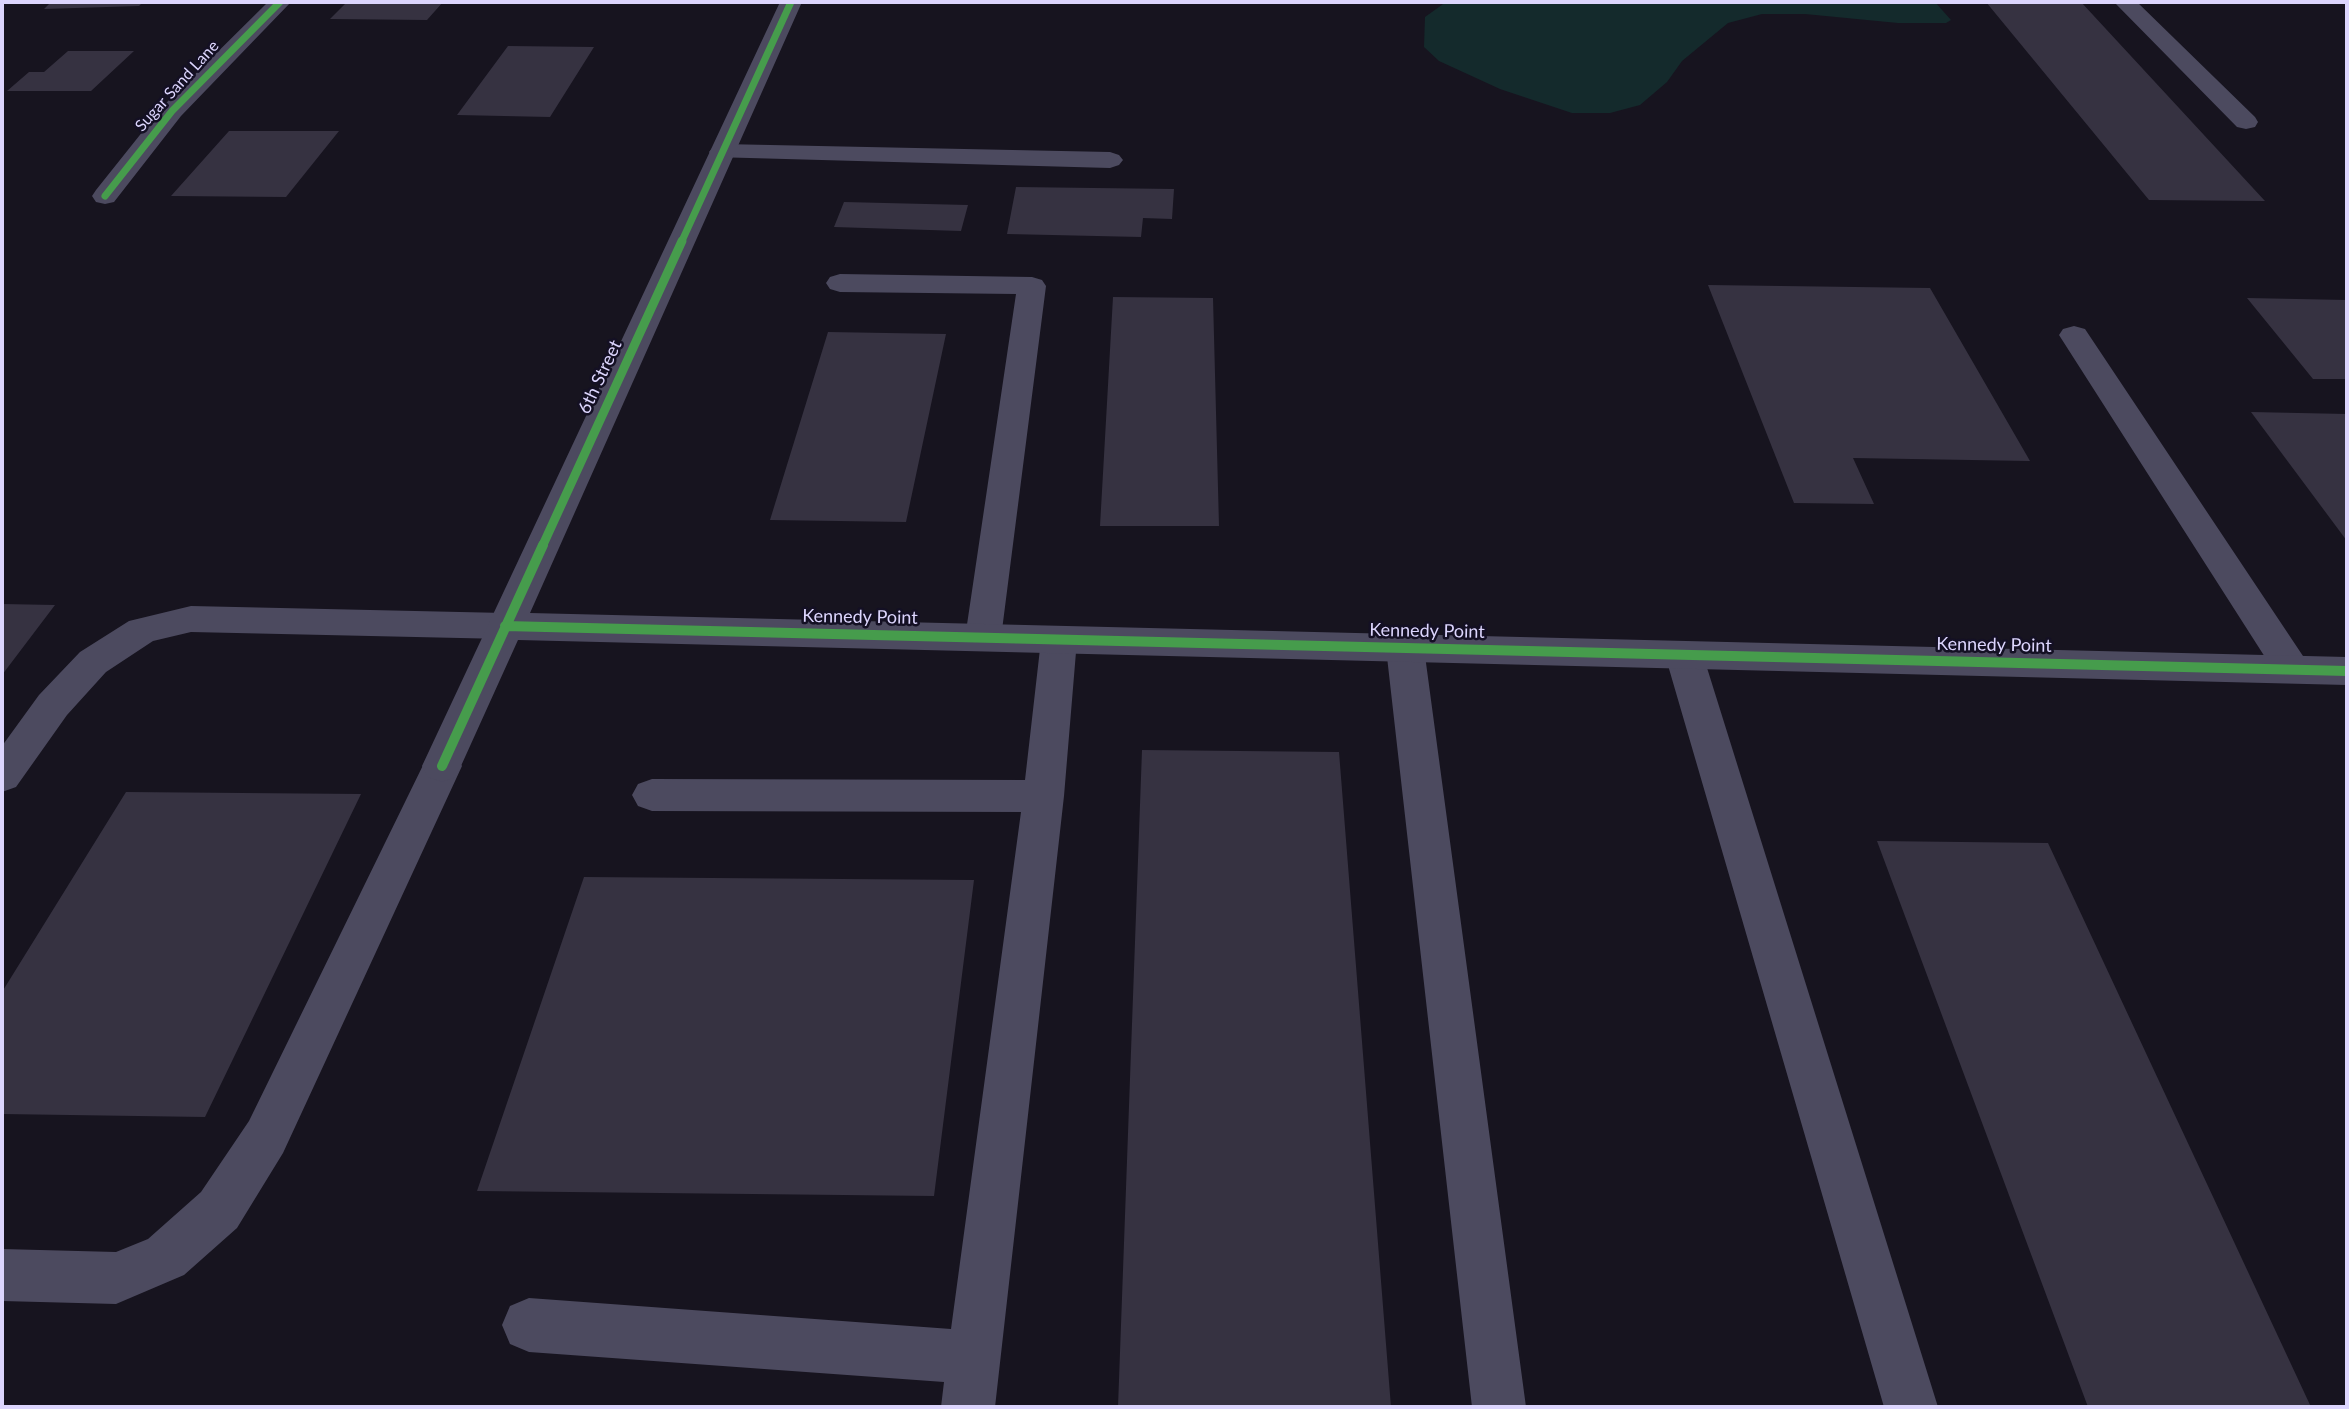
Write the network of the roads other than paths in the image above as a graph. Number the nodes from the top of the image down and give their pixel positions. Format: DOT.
graph roads {
  1 [pos="280,2"];
  2 [pos="791,2"];
  3 [pos="2125,2"];
  4 [pos="2246,122"];
  5 [pos="722,152"];
  6 [pos="1110,160"];
  7 [pos="104,196"];
  8 [pos="839,283"];
  9 [pos="2074,335"];
  10 [pos="505,626"];
  11 [pos="983,638"];
  12 [pos="1059,640"];
  13 [pos="1405,648"];
  14 [pos="1684,655"];
  15 [pos="2292,669"];
  16 [pos="2347,671"];
  17 [pos="2,776"];
  18 [pos="652,796"];
  19 [pos="1044,796"];
  20 [pos="2,1275"];
  21 [pos="529,1325"];
  22 [pos="970,1382"];
  23 [pos="1499,1407"];
  24 [pos="1911,1407"];
  1 -- 7 [label="street, Sugar Sand Lane"];
  2 -- 5 [label="street, 6th Street"];
  3 -- 4 [label="street"];
  5 -- 6 [label="street"];
  5 -- 10 [label="street, 6th Street"];
  8 -- 11 [label="street"];
  9 -- 15 [label="street"];
  10 -- 11 [label="street, Kennedy Point"];
  10 -- 17 [label="street, Kennedy Point"];
  10 -- 20 [label="street, 6th Street"];
  11 -- 12 [label="street, Kennedy Point"];
  12 -- 13 [label="street, Kennedy Point"];
  12 -- 19 [label="street"];
  13 -- 14 [label="street, Kennedy Point"];
  13 -- 23 [label="street"];
  14 -- 15 [label="street, Kennedy Point"];
  14 -- 24 [label="street"];
  15 -- 16 [label="street, Kennedy Point"];
  18 -- 19 [label="street"];
  19 -- 22 [label="street"];
  21 -- 22 [label="street"];
}
